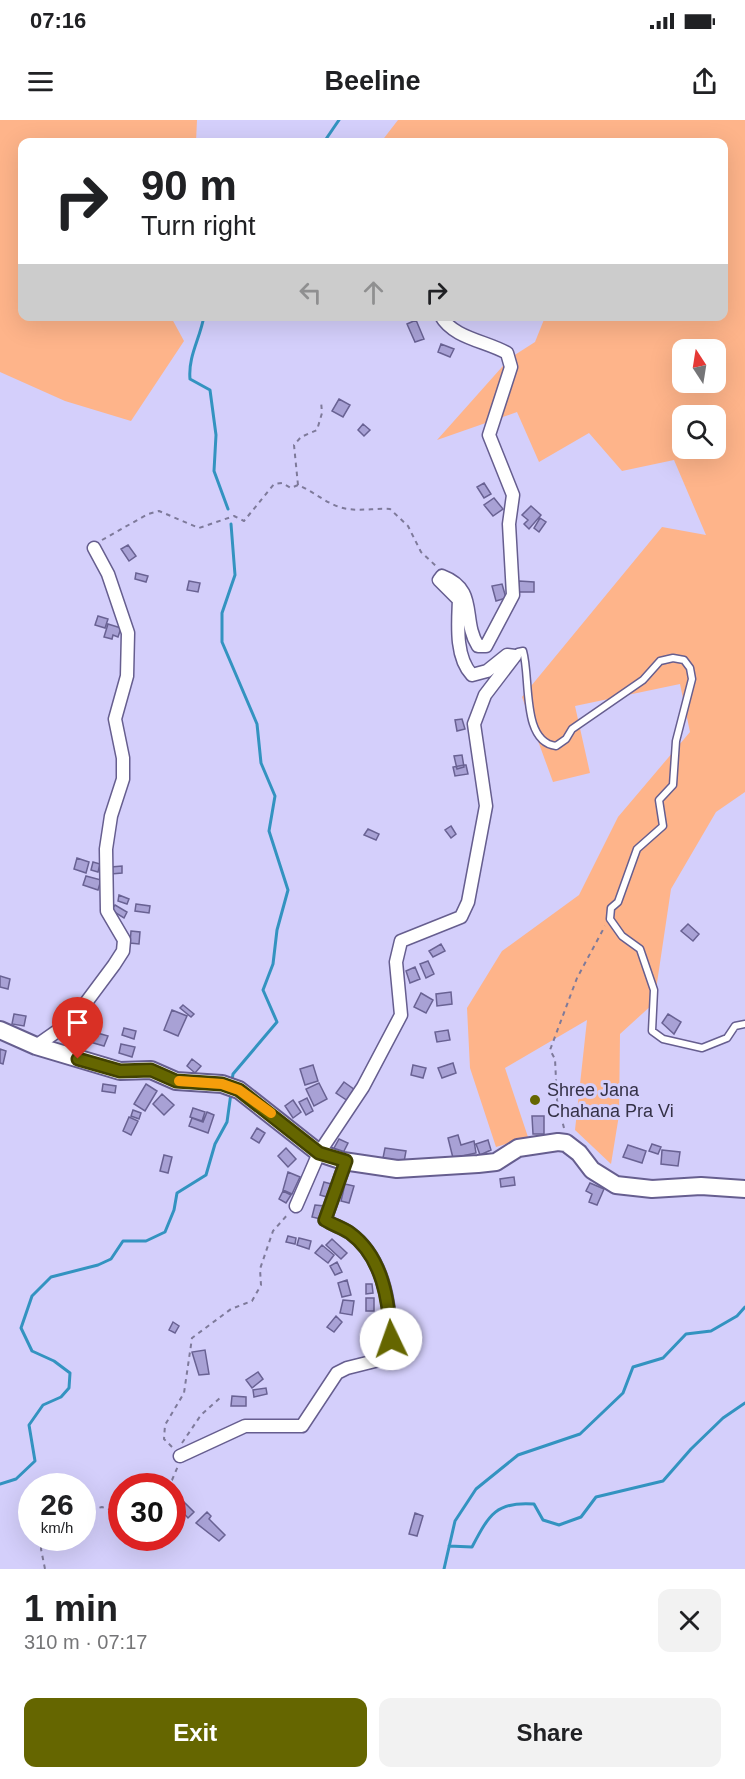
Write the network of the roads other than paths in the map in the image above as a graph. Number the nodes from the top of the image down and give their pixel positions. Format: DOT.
graph roads {
  1 [pos="444,321"];
  2 [pos="94,548"];
  3 [pos="515,656"];
  4 [pos="745,1024"];
  5 [pos="0,1030"];
  6 [pos="36,1046"];
  7 [pos="319,1153"];
  8 [pos="346,1161"];
  9 [pos="745,1189"];
  10 [pos="296,1206"];
  11 [pos="180,1456"];
  1 -- 3 [label="street"];
  2 -- 6 [label="street"];
  3 -- 4 [label="lane"];
  3 -- 7 [label="street"];
  5 -- 6 [label="street"];
  6 -- 7 [label="street"];
  7 -- 8 [label="street"];
  7 -- 10 [label="street"];
  8 -- 9 [label="street"];
  8 -- 11 [label="street"];
}
